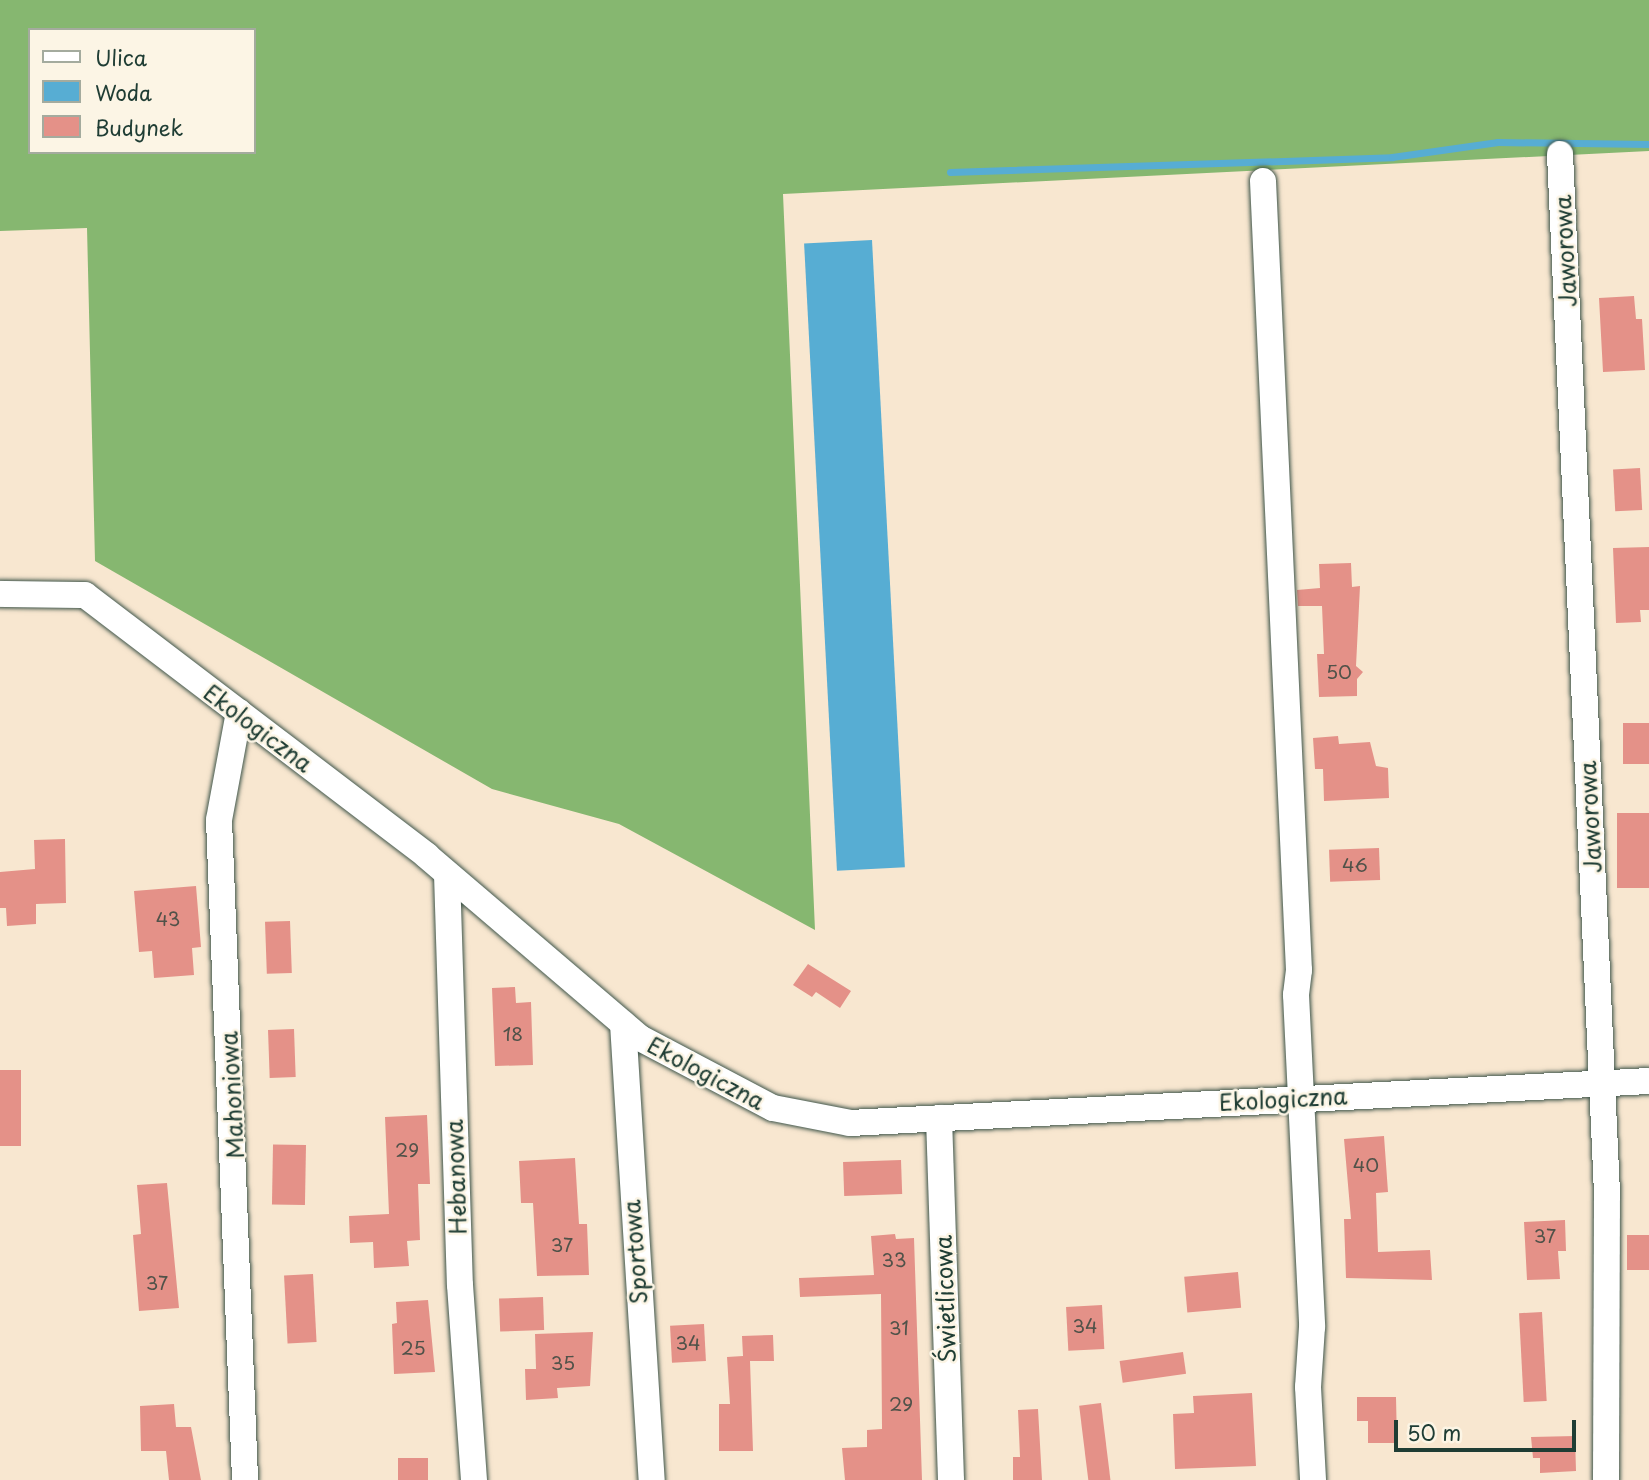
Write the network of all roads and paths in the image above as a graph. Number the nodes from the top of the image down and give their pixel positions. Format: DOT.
graph roads {
  1 [pos="1560,154"];
  2 [pos="1263,181"];
  3 [pos="0,594"];
  4 [pos="239,712"];
  5 [pos="447,874"];
  6 [pos="623,1024"];
  7 [pos="1649,1081"];
  8 [pos="1602,1084"];
  9 [pos="1301,1098"];
  10 [pos="939,1118"];
  11 [pos="246,1480"];
  12 [pos="474,1480"];
  13 [pos="652,1480"];
  14 [pos="951,1480"];
  15 [pos="1313,1480"];
  16 [pos="1606,1480"];
  1 -- 8 [label="street, Jaworowa"];
  2 -- 9 [label="street"];
  3 -- 4 [label="street, Ekologiczna"];
  4 -- 5 [label="street, Ekologiczna"];
  4 -- 11 [label="street, Mahoniowa"];
  5 -- 6 [label="street, Ekologiczna"];
  5 -- 12 [label="street, Hebanowa"];
  6 -- 10 [label="street, Ekologiczna"];
  6 -- 13 [label="street, Sportowa"];
  7 -- 8 [label="street, Ekologiczna"];
  8 -- 9 [label="street, Ekologiczna"];
  8 -- 16 [label="street, Jaworowa"];
  9 -- 10 [label="street, Ekologiczna"];
  9 -- 15 [label="street"];
  10 -- 14 [label="street, Świetlicowa"];
}
